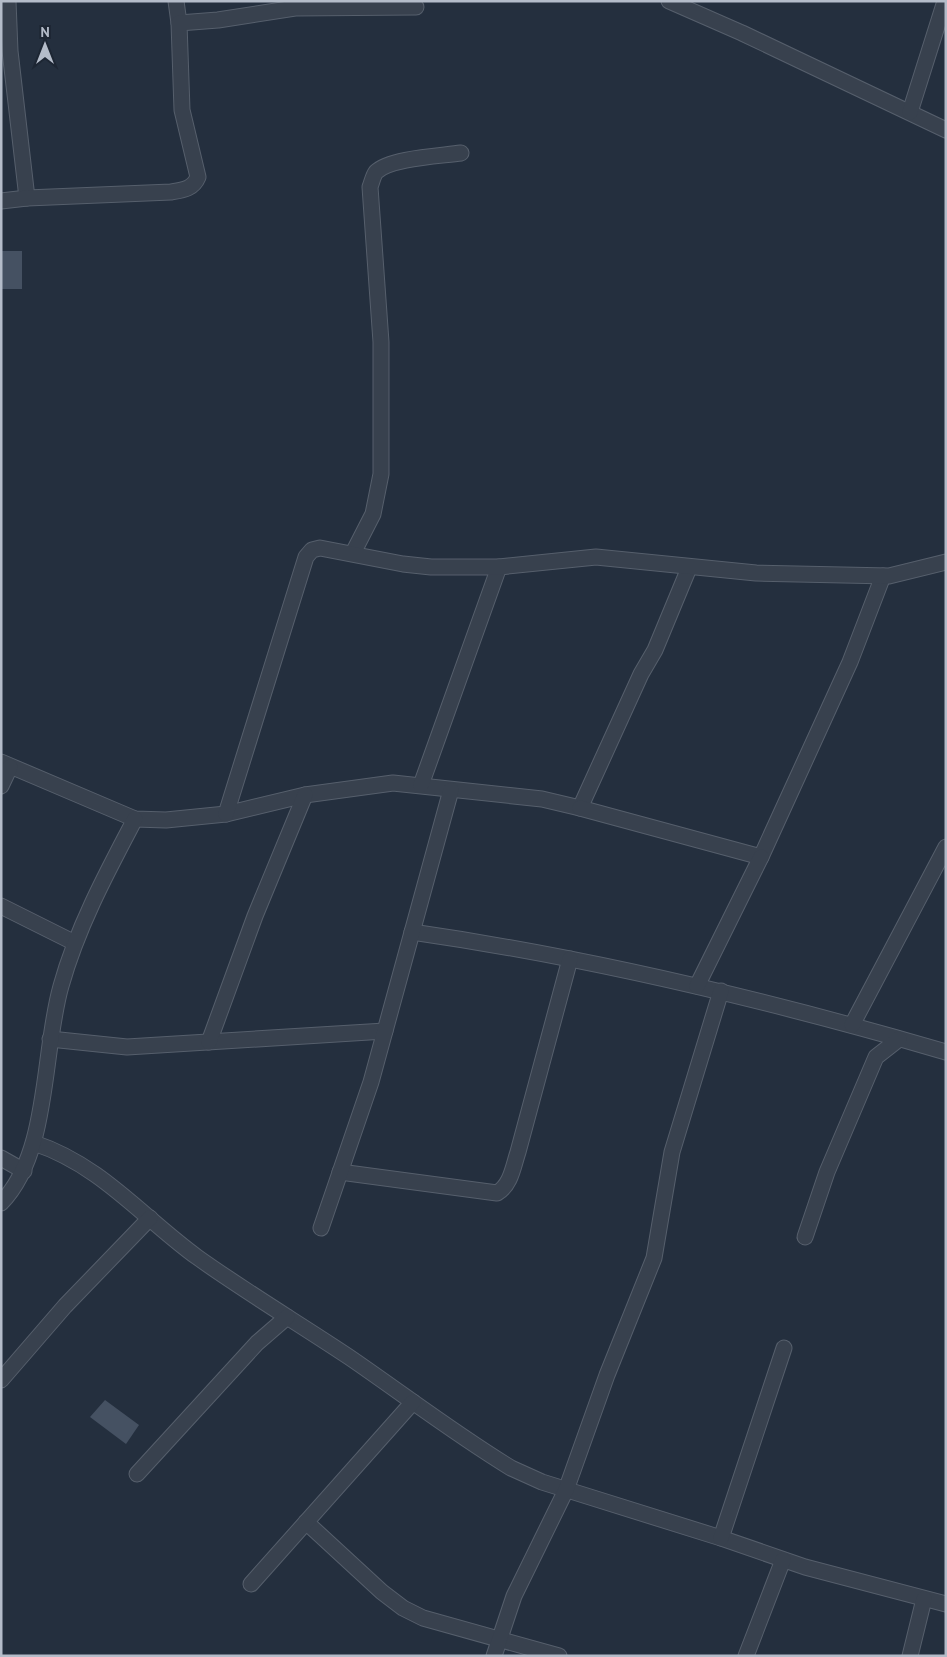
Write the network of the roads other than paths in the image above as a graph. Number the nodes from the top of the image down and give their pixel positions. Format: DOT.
graph roads {
  1 [pos="8,1"];
  2 [pos="176,1"];
  3 [pos="669,1"];
  4 [pos="945,1"];
  5 [pos="416,7"];
  6 [pos="179,23"];
  7 [pos="5,51"];
  8 [pos="910,112"];
  9 [pos="946,130"];
  10 [pos="461,153"];
  11 [pos="27,198"];
  12 [pos="1,201"];
  13 [pos="354,553"];
  14 [pos="946,562"];
  15 [pos="499,567"];
  16 [pos="689,568"];
  17 [pos="883,576"];
  18 [pos="6,765"];
  19 [pos="421,785"];
  20 [pos="1,786"];
  21 [pos="451,790"];
  22 [pos="305,795"];
  23 [pos="580,808"];
  24 [pos="226,814"];
  25 [pos="135,819"];
  26 [pos="946,847"];
  27 [pos="761,857"];
  28 [pos="1,906"];
  29 [pos="412,932"];
  30 [pos="75,943"];
  31 [pos="570,959"];
  32 [pos="697,986"];
  33 [pos="721,991"];
  34 [pos="852,1025"];
  35 [pos="385,1031"];
  36 [pos="873,1031"];
  37 [pos="50,1038"];
  38 [pos="899,1038"];
  39 [pos="209,1042"];
  40 [pos="946,1052"];
  41 [pos="876,1057"];
  42 [pos="34,1143"];
  43 [pos="1,1158"];
  44 [pos="24,1171"];
  45 [pos="340,1172"];
  46 [pos="1,1203"];
  47 [pos="150,1218"];
  48 [pos="321,1228"];
  49 [pos="805,1237"];
  50 [pos="287,1317"];
  51 [pos="784,1348"];
  52 [pos="1,1380"];
  53 [pos="413,1402"];
  54 [pos="137,1474"];
  55 [pos="566,1490"];
  56 [pos="306,1522"];
  57 [pos="722,1538"];
  58 [pos="783,1560"];
  59 [pos="251,1584"];
  60 [pos="924,1599"];
  61 [pos="946,1604"];
  62 [pos="498,1641"];
  63 [pos="494,1656"];
  64 [pos="559,1656"];
  65 [pos="746,1656"];
  66 [pos="910,1656"];
  1 -- 7 [label="street"];
  2 -- 6 [label="street"];
  3 -- 8 [label="street"];
  4 -- 8 [label="street"];
  5 -- 6 [label="street"];
  6 -- 11 [label="street"];
  7 -- 11 [label="street"];
  8 -- 9 [label="street"];
  10 -- 13 [label="street"];
  11 -- 12 [label="street"];
  13 -- 15 [label="street"];
  13 -- 24 [label="street"];
  14 -- 17 [label="street"];
  15 -- 16 [label="street"];
  15 -- 19 [label="street"];
  16 -- 17 [label="street"];
  16 -- 23 [label="street"];
  17 -- 27 [label="street"];
  18 -- 20 [label="street"];
  18 -- 25 [label="street"];
  19 -- 21 [label="street"];
  19 -- 22 [label="street"];
  21 -- 23 [label="street"];
  21 -- 29 [label="street"];
  22 -- 24 [label="street"];
  22 -- 39 [label="street"];
  23 -- 27 [label="street"];
  24 -- 25 [label="street"];
  25 -- 30 [label="street"];
  26 -- 34 [label="street"];
  27 -- 32 [label="street"];
  28 -- 30 [label="street"];
  29 -- 31 [label="street"];
  29 -- 35 [label="street"];
  30 -- 37 [label="street"];
  31 -- 32 [label="street"];
  31 -- 45 [label="street"];
  32 -- 33 [label="street"];
  33 -- 34 [label="street"];
  33 -- 55 [label="street"];
  34 -- 36 [label="street"];
  35 -- 39 [label="street"];
  35 -- 45 [label="street"];
  36 -- 38 [label="street"];
  36 -- 41 [label="street"];
  37 -- 39 [label="street"];
  37 -- 42 [label="street"];
  38 -- 40 [label="street"];
  38 -- 41 [label="street"];
  41 -- 49 [label="street"];
  42 -- 44 [label="street"];
  42 -- 47 [label="street"];
  43 -- 44 [label="street"];
  44 -- 46 [label="street"];
  45 -- 48 [label="street"];
  47 -- 50 [label="street"];
  47 -- 52 [label="street"];
  50 -- 53 [label="street"];
  50 -- 54 [label="street"];
  51 -- 57 [label="street"];
  53 -- 55 [label="street"];
  53 -- 56 [label="street"];
  55 -- 57 [label="street"];
  55 -- 62 [label="street"];
  56 -- 59 [label="street"];
  56 -- 62 [label="street"];
  57 -- 58 [label="street"];
  58 -- 60 [label="street"];
  58 -- 65 [label="street"];
  60 -- 61 [label="street"];
  60 -- 66 [label="street"];
  62 -- 63 [label="street"];
  62 -- 64 [label="street"];
}
